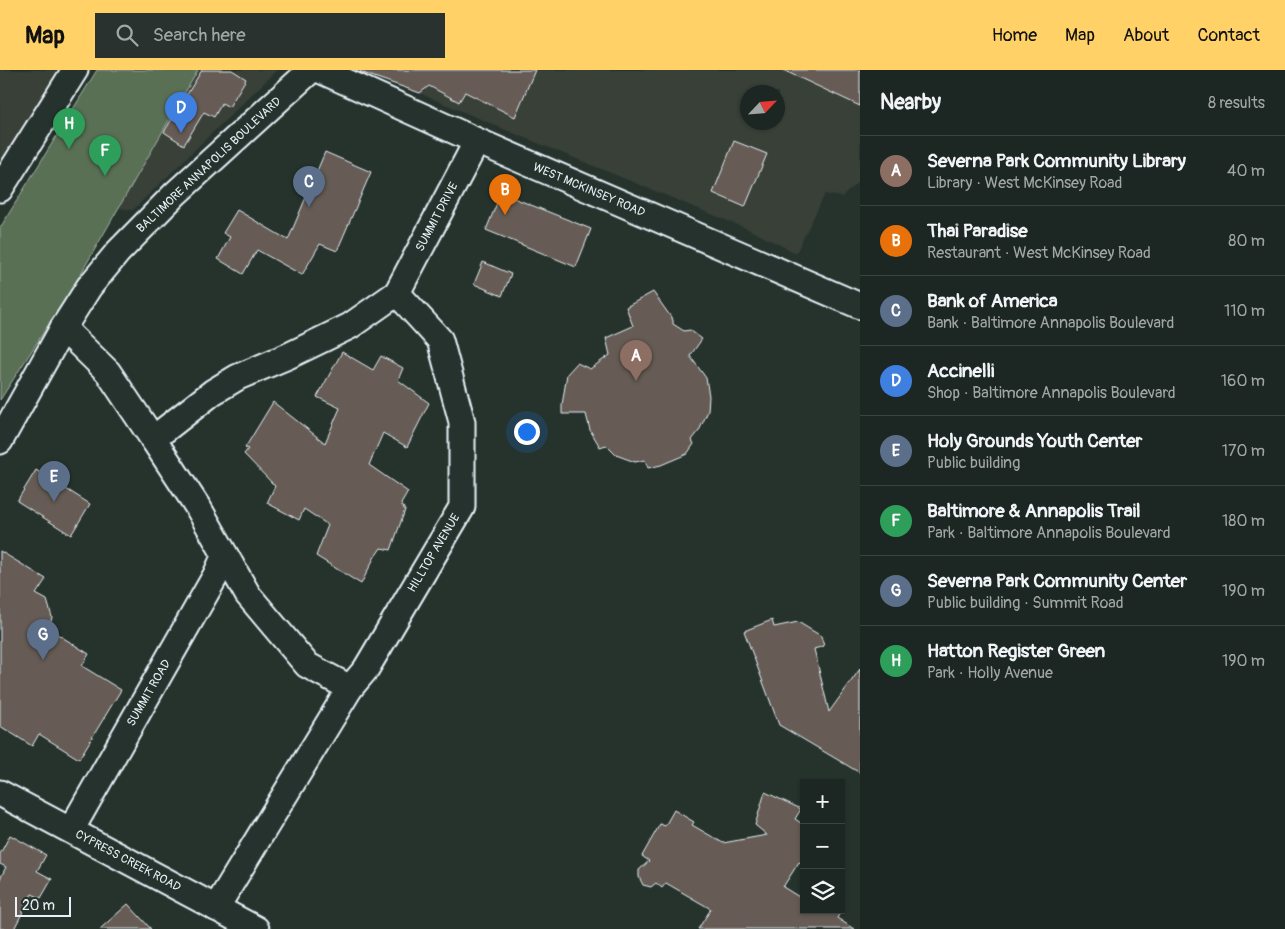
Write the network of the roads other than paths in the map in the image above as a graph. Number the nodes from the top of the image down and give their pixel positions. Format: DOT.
graph roads {
  1 [pos="75,70"];
  2 [pos="311,70"];
  3 [pos="320,70"];
  4 [pos="477,142"];
  5 [pos="0,188"];
  6 [pos="397,293"];
  7 [pos="860,306"];
  8 [pos="62,328"];
  9 [pos="153,439"];
  10 [pos="0,441"];
  11 [pos="226,555"];
  12 [pos="350,688"];
  13 [pos="0,793"];
  14 [pos="71,830"];
  15 [pos="216,908"];
  16 [pos="256,929"];
  1 -- 5 [label="street"];
  2 -- 8 [label="street, BALTIMORE ANNAPOLIS BOULEVARD"];
  3 -- 4 [label="street, WEST MCKINSEY ROAD"];
  4 -- 6 [label="street, SUMMIT DRIVE"];
  4 -- 7 [label="street, WEST MCKINSEY ROAD"];
  6 -- 9 [label="street"];
  6 -- 12 [label="street, HILLTOP AVENUE"];
  8 -- 9 [label="street"];
  8 -- 10 [label="street, BALTIMORE ANNAPOLIS BOULEVARD"];
  9 -- 11 [label="street"];
  11 -- 12 [label="street"];
  11 -- 14 [label="street, SUMMIT ROAD"];
  12 -- 15 [label="street, HILLTOP AVENUE"];
  13 -- 14 [label="street, CYPRESS CREEK ROAD"];
  14 -- 15 [label="street, CYPRESS CREEK ROAD"];
  15 -- 16 [label="street, CYPRESS CREEK ROAD"];
}
